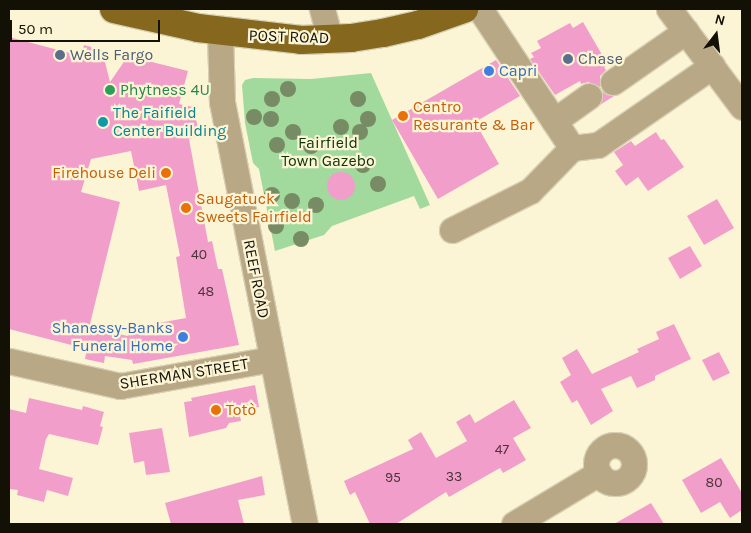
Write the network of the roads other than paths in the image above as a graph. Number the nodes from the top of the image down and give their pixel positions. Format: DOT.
graph roads {
  1 [pos="114,9"];
  2 [pos="322,9"];
  3 [pos="464,9"];
  4 [pos="480,9"];
  5 [pos="669,9"];
  6 [pos="686,31"];
  7 [pos="220,32"];
  8 [pos="330,39"];
  9 [pos="712,66"];
  10 [pos="612,82"];
  11 [pos="588,96"];
  12 [pos="742,107"];
  13 [pos="554,121"];
  14 [pos="572,148"];
  15 [pos="452,230"];
  16 [pos="272,359"];
  17 [pos="9,361"];
  18 [pos="599,473"];
  19 [pos="305,524"];
  20 [pos="514,524"];
  1 -- 7 [label="main road, POST ROAD"];
  2 -- 8 [label="street"];
  3 -- 8 [label="main road, POST ROAD"];
  4 -- 13 [label="street"];
  5 -- 6 [label="street"];
  6 -- 9 [label="street"];
  6 -- 10 [label="street"];
  7 -- 8 [label="main road, POST ROAD"];
  7 -- 16 [label="street, REEF ROAD"];
  9 -- 12 [label="street"];
  9 -- 14 [label="street"];
  11 -- 13 [label="street"];
  13 -- 14 [label="street"];
  14 -- 15 [label="street"];
  16 -- 17 [label="street, SHERMAN STREET"];
  16 -- 19 [label="street, REEF ROAD"];
  18 -- 20 [label="street"];
}
